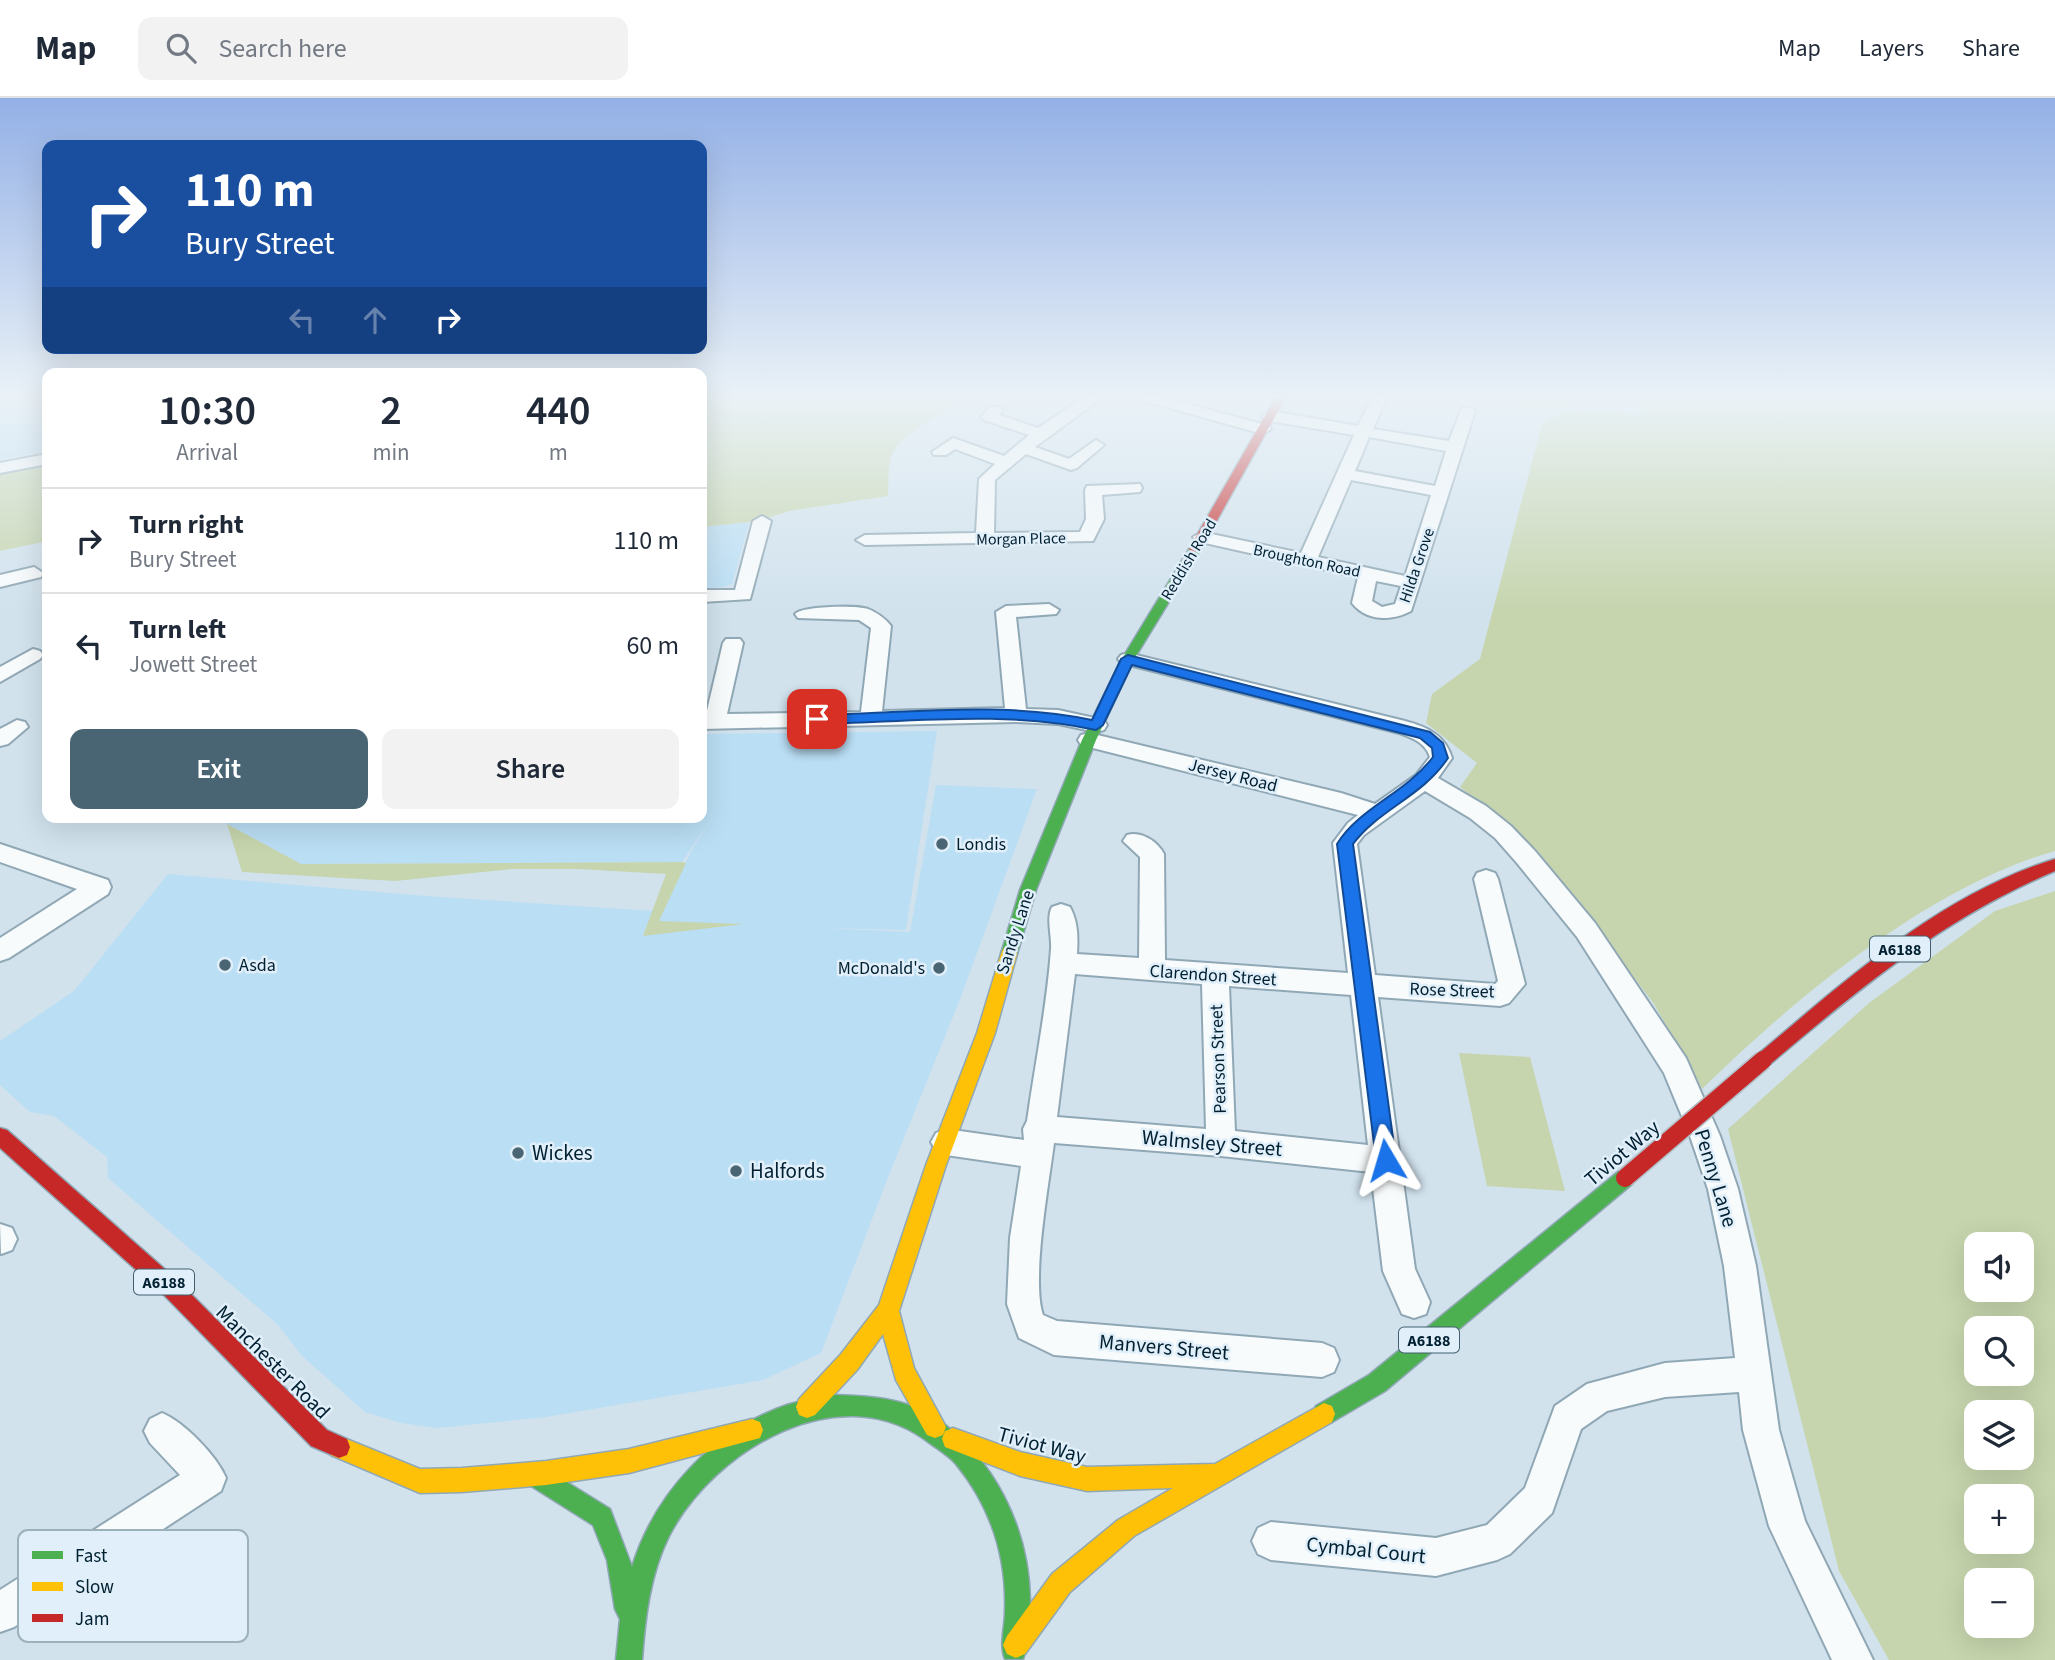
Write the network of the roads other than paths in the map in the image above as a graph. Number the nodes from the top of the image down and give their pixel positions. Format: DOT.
graph roads {
  1 [pos="999,468"];
  2 [pos="1240,468"];
  3 [pos="1348,468"];
  4 [pos="1447,468"];
  5 [pos="1345,474"];
  6 [pos="1134,488"];
  7 [pos="1440,492"];
  8 [pos="762,521"];
  9 [pos="1202,537"];
  10 [pos="985,538"];
  11 [pos="865,540"];
  12 [pos="1307,560"];
  13 [pos="34,573"];
  14 [pos="1368,573"];
  15 [pos="0,581"];
  16 [pos="1412,583"];
  17 [pos="707,596"];
  18 [pos="1049,610"];
  19 [pos="804,614"];
  20 [pos="733,643"];
  21 [pos="33,655"];
  22 [pos="1128,659"];
  23 [pos="0,676"];
  24 [pos="1016,715"];
  25 [pos="871,719"];
  26 [pos="708,722"];
  27 [pos="1093,732"];
  28 [pos="1424,780"];
  29 [pos="1376,813"];
  30 [pos="1135,841"];
  31 [pos="0,853"];
  32 [pos="2055,865"];
  33 [pos="1486,879"];
  34 [pos="1061,914"];
  35 [pos="0,951"];
  36 [pos="1063,963"];
  37 [pos="1152,971"];
  38 [pos="1215,976"];
  39 [pos="1364,986"];
  40 [pos="0,1136"];
  41 [pos="946,1142"];
  42 [pos="1038,1142"];
  43 [pos="1222,1143"];
  44 [pos="1386,1160"];
  45 [pos="1414,1303"];
  46 [pos="888,1311"];
  47 [pos="1322,1360"];
  48 [pos="1753,1374"];
  49 [pos="807,1407"];
  50 [pos="752,1430"];
  51 [pos="162,1431"];
  52 [pos="941,1433"];
  53 [pos="1215,1475"];
  54 [pos="536,1476"];
  55 [pos="141,1530"];
  56 [pos="1271,1541"];
  57 [pos="18,1602"];
  58 [pos="0,1613"];
  59 [pos="630,1626"];
  60 [pos="1014,1652"];
  61 [pos="629,1660"];
  62 [pos="1853,1660"];
  1 -- 10 [label="street"];
  2 -- 9 [label="main road, Reddish Road"];
  3 -- 5 [label="street"];
  4 -- 7 [label="street, Hilda Grove"];
  5 -- 7 [label="street"];
  5 -- 12 [label="street"];
  6 -- 10 [label="street, Morgan Place"];
  7 -- 16 [label="street, Hilda Grove"];
  8 -- 17 [label="street"];
  9 -- 12 [label="street, Broughton Road"];
  9 -- 22 [label="main road, Reddish Road"];
  10 -- 11 [label="street, Morgan Place"];
  12 -- 14 [label="street, Broughton Road"];
  13 -- 15 [label="street"];
  14 -- 16 [label="street, Broughton Road"];
  14 -- 16 [label="street, Hilda Grove"];
  18 -- 24 [label="street"];
  19 -- 25 [label="street"];
  20 -- 26 [label="street"];
  21 -- 23 [label="street"];
  22 -- 27 [label="main road, Reddish Road"];
  22 -- 28 [label="street"];
  24 -- 25 [label="street, Jersey Road"];
  24 -- 27 [label="street, Jersey Road"];
  25 -- 26 [label="street, Jersey Road"];
  27 -- 29 [label="street, Jersey Road"];
  27 -- 41 [label="main road, Sandy Lane"];
  28 -- 29 [label="street"];
  28 -- 48 [label="street, Penny Lane"];
  29 -- 39 [label="street"];
  30 -- 37 [label="street"];
  31 -- 35 [label="street"];
  32 -- 53 [label="main road, Tiviot Way / A6188, bridge"];
  33 -- 39 [label="street, Rose Street"];
  34 -- 36 [label="street"];
  36 -- 37 [label="street, Clarendon Street"];
  36 -- 42 [label="street"];
  37 -- 38 [label="street, Clarendon Street"];
  38 -- 39 [label="street, Clarendon Street"];
  38 -- 43 [label="street, Pearson Street"];
  39 -- 44 [label="street"];
  40 -- 54 [label="main road, Manchester Road / A6188"];
  41 -- 42 [label="street"];
  41 -- 46 [label="main road, Sandy Lane"];
  42 -- 43 [label="street, Walmsley Street"];
  42 -- 47 [label="street, Manvers Street"];
  43 -- 44 [label="street, Walmsley Street"];
  44 -- 45 [label="street"];
  46 -- 49 [label="main road, Sandy Lane"];
  46 -- 52 [label="main road, Sandy Lane"];
  48 -- 56 [label="street, Cymbal Court"];
  48 -- 62 [label="street, Penny Lane"];
  49 -- 50 [label="main road"];
  49 -- 52 [label="main road"];
  50 -- 54 [label="main road, Manchester Road / A6188"];
  50 -- 59 [label="main road"];
  51 -- 55 [label="street"];
  52 -- 53 [label="main road, Tiviot Way / A6188"];
  52 -- 60 [label="main road"];
  53 -- 60 [label="main road, Tiviot Way / A6188"];
  54 -- 59 [label="main road"];
  57 -- 58 [label="street"];
  59 -- 61 [label="main road"];
}
